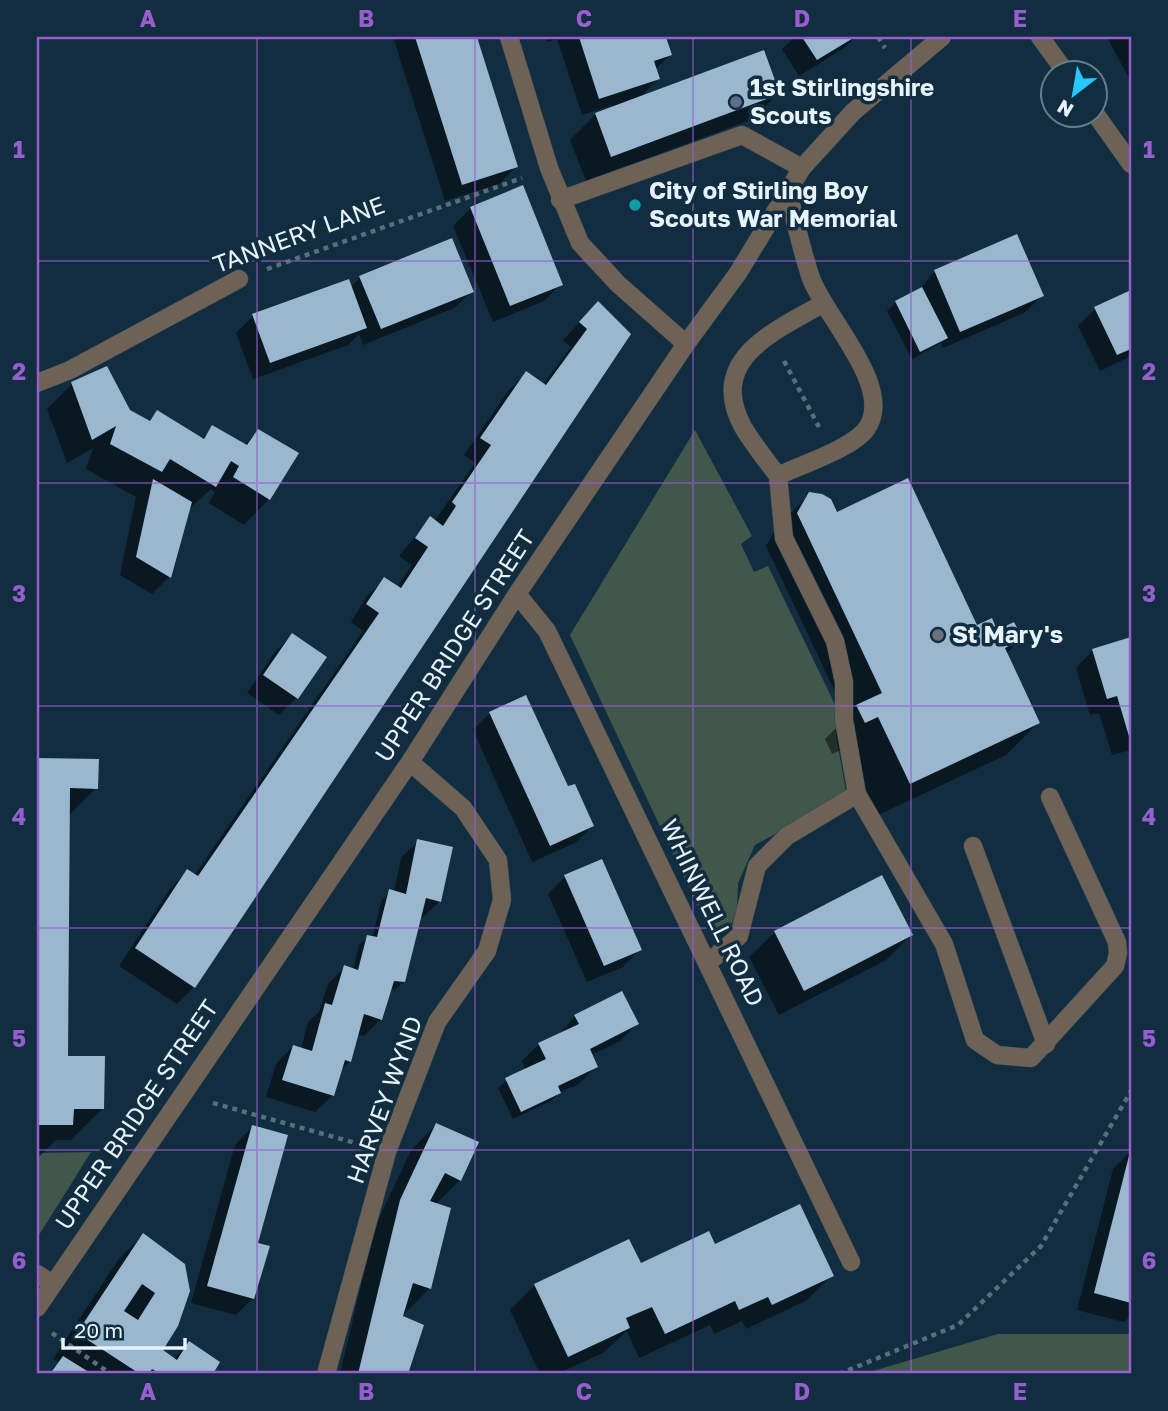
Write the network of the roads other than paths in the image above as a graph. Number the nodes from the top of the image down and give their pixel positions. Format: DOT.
graph roads {
  1 [pos="509,37"];
  2 [pos="942,37"];
  3 [pos="1040,37"];
  4 [pos="1057,60"];
  5 [pos="1106,130"];
  6 [pos="1131,164"];
  7 [pos="802,167"];
  8 [pos="787,189"];
  9 [pos="560,200"];
  10 [pos="239,279"];
  11 [pos="824,303"];
  12 [pos="686,344"];
  13 [pos="37,383"];
  14 [pos="778,476"];
  15 [pos="517,594"];
  16 [pos="410,762"];
  17 [pos="857,794"];
  18 [pos="1049,797"];
  19 [pos="973,846"];
  20 [pos="709,962"];
  21 [pos="1046,1044"];
  22 [pos="851,1262"];
  23 [pos="37,1274"];
  24 [pos="53,1284"];
  25 [pos="37,1308"];
  26 [pos="326,1374"];
  1 -- 9 [label="street"];
  2 -- 7 [label="street, UPPER BRIDGE STREET"];
  3 -- 4 [label="street"];
  5 -- 6 [label="street"];
  7 -- 8 [label="street, UPPER BRIDGE STREET"];
  7 -- 9 [label="street"];
  8 -- 11 [label="street"];
  8 -- 12 [label="street, UPPER BRIDGE STREET"];
  9 -- 12 [label="street"];
  10 -- 13 [label="street, TANNERY LANE"];
  11 -- 14 [label="street"];
  11 -- 14 [label="street"];
  12 -- 15 [label="street, UPPER BRIDGE STREET"];
  14 -- 17 [label="street"];
  15 -- 16 [label="street, UPPER BRIDGE STREET"];
  15 -- 20 [label="street, WHINWELL ROAD"];
  16 -- 24 [label="street, UPPER BRIDGE STREET"];
  16 -- 26 [label="street, HARVEY WYND"];
  17 -- 20 [label="street"];
  17 -- 21 [label="street"];
  18 -- 21 [label="street"];
  19 -- 21 [label="street"];
  20 -- 22 [label="street, WHINWELL ROAD"];
  23 -- 24 [label="street"];
  24 -- 25 [label="street, UPPER BRIDGE STREET"];
}
